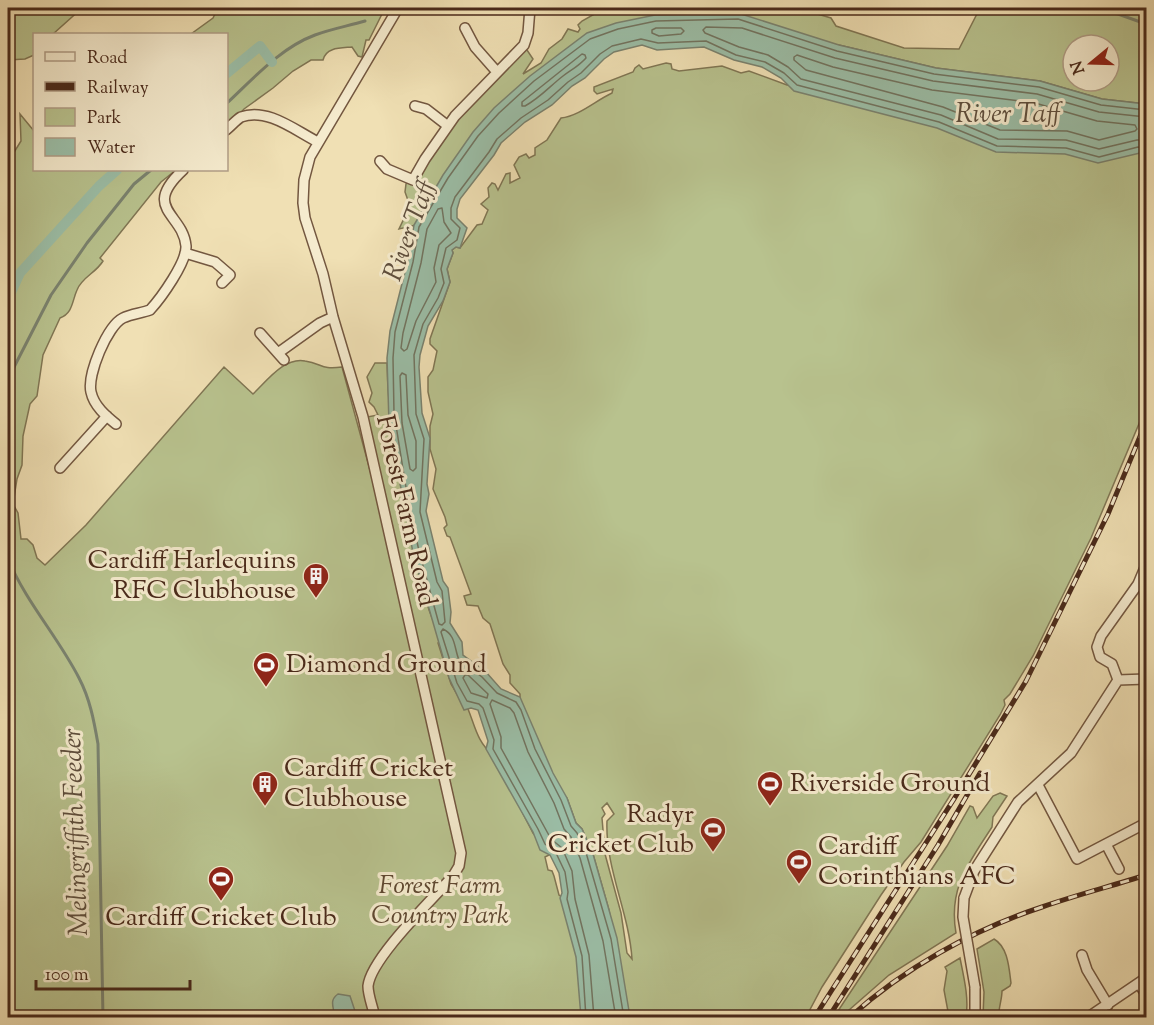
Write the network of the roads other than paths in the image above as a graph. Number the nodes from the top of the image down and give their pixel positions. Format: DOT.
graph roads {
  1 [pos="398,8"];
  2 [pos="530,8"];
  3 [pos="465,28"];
  4 [pos="497,72"];
  5 [pos="415,106"];
  6 [pos="448,126"];
  7 [pos="228,128"];
  8 [pos="318,142"];
  9 [pos="380,161"];
  10 [pos="182,171"];
  11 [pos="184,254"];
  12 [pos="222,283"];
  13 [pos="333,317"];
  14 [pos="260,333"];
  15 [pos="107,416"];
  16 [pos="116,424"];
  17 [pos="60,468"];
  18 [pos="1146,565"];
  19 [pos="1142,586"];
  20 [pos="1146,679"];
  21 [pos="1118,680"];
  22 [pos="1038,784"];
  23 [pos="1146,824"];
  24 [pos="1106,844"];
  25 [pos="1119,869"];
  26 [pos="1082,955"];
  27 [pos="1143,981"];
  28 [pos="1146,994"];
  29 [pos="1108,1005"];
  30 [pos="375,1017"];
  31 [pos="975,1017"];
  32 [pos="1087,1017"];
  1 -- 8 [label="street, Forest Farm Road"];
  2 -- 4 [label="street"];
  3 -- 4 [label="street"];
  4 -- 6 [label="street"];
  5 -- 6 [label="street"];
  6 -- 9 [label="street"];
  7 -- 8 [label="street"];
  8 -- 13 [label="street, Forest Farm Road"];
  10 -- 11 [label="street"];
  11 -- 12 [label="street"];
  11 -- 15 [label="street"];
  13 -- 14 [label="street"];
  13 -- 30 [label="street, Forest Farm Road"];
  15 -- 16 [label="street"];
  15 -- 17 [label="street"];
  18 -- 19 [label="street"];
  19 -- 21 [label="street"];
  20 -- 21 [label="street"];
  21 -- 22 [label="street"];
  22 -- 24 [label="street"];
  22 -- 31 [label="street, bridge"];
  23 -- 24 [label="street"];
  24 -- 25 [label="street"];
  26 -- 29 [label="street"];
  27 -- 28 [label="street"];
  27 -- 29 [label="street"];
  29 -- 32 [label="street"];
}
